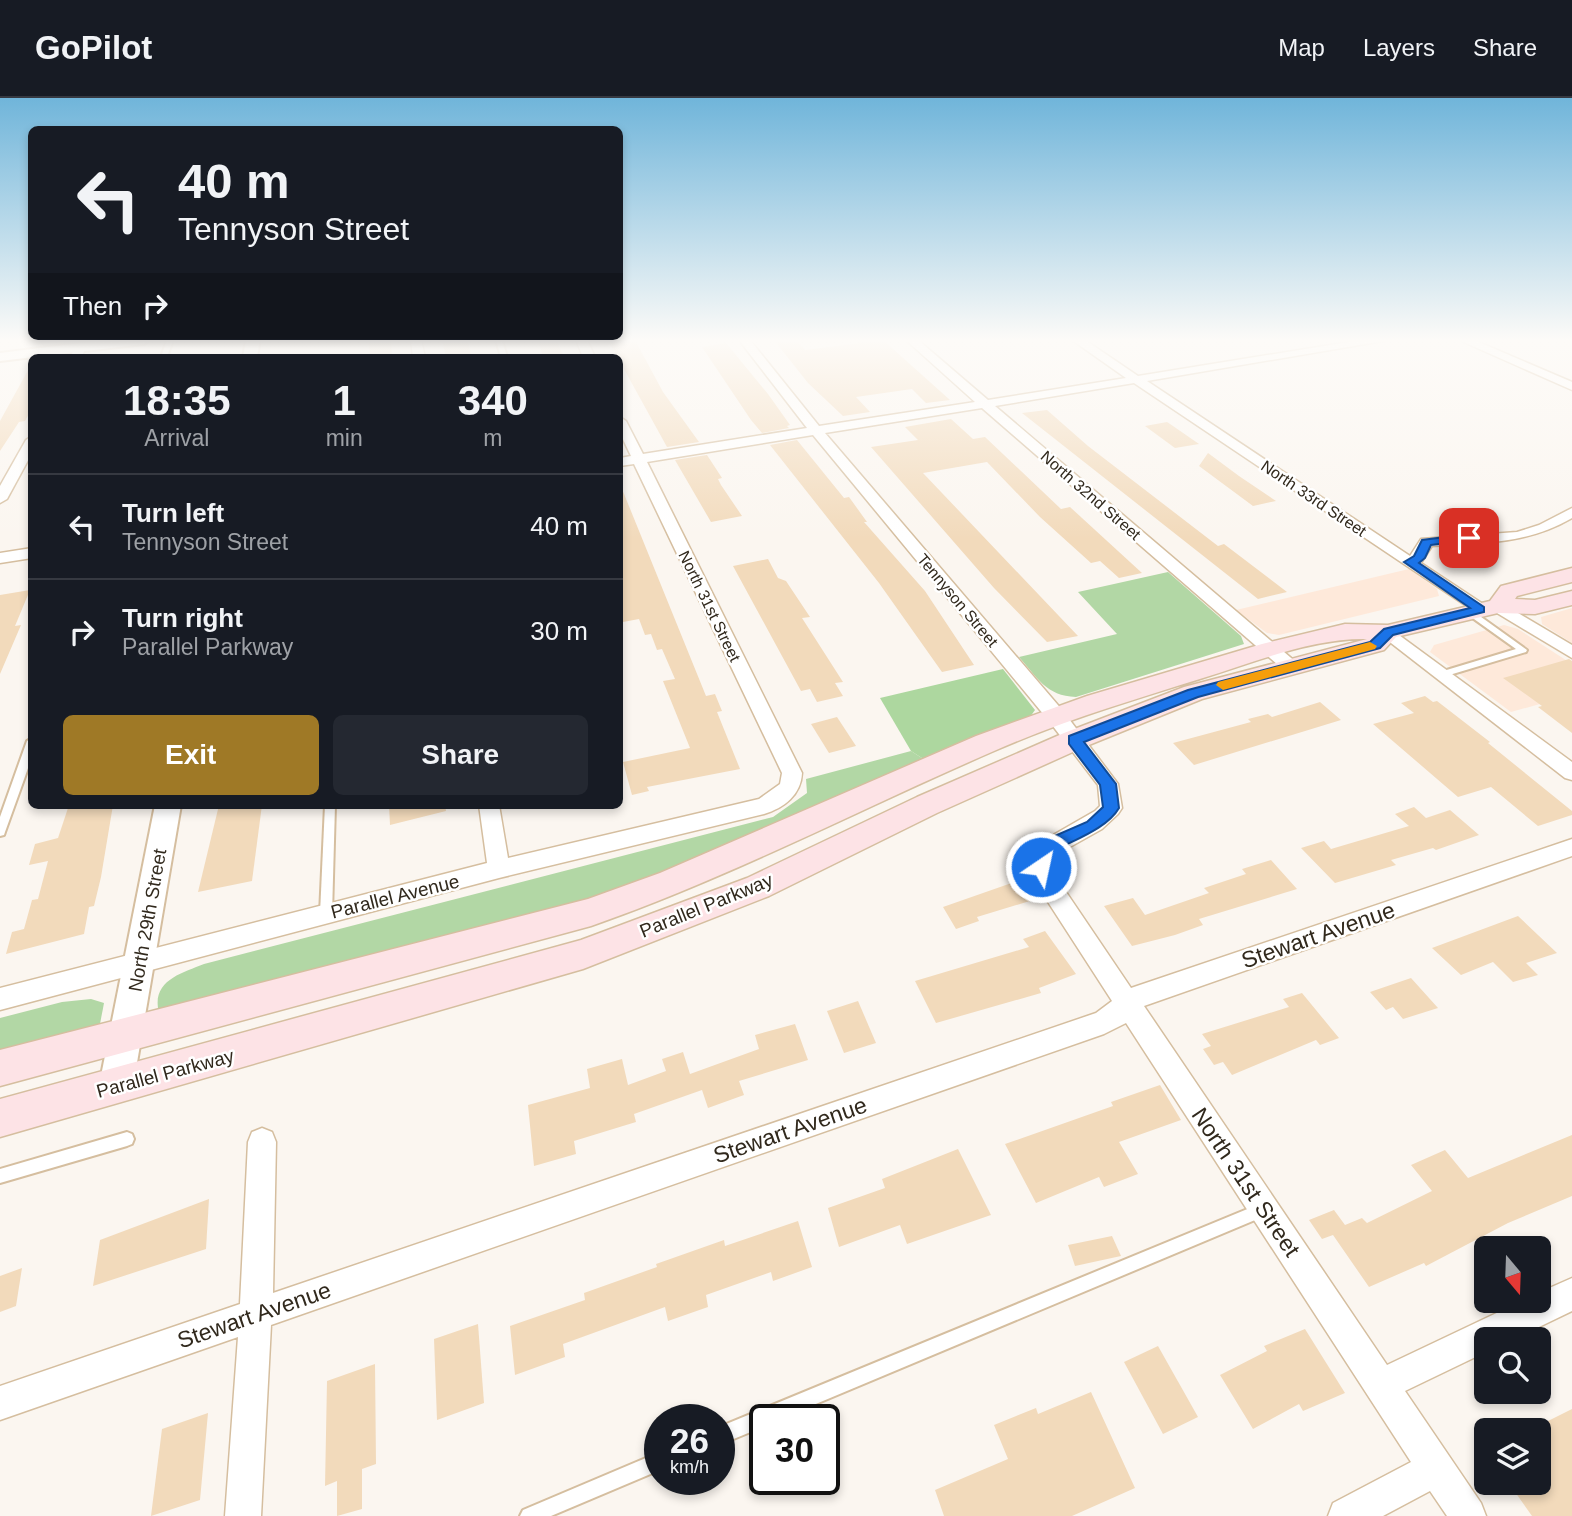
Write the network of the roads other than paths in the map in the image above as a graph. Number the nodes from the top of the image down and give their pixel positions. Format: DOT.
graph roads {
  1 [pos="796,406"];
  2 [pos="964,406"];
  3 [pos="987,406"];
  4 [pos="1175,406"];
  5 [pos="623,427"];
  6 [pos="816,431"];
  7 [pos="28,447"];
  8 [pos="638,459"];
  9 [pos="623,462"];
  10 [pos="0,499"];
  11 [pos="1572,512"];
  12 [pos="28,554"];
  13 [pos="0,558"];
  14 [pos="1410,562"];
  15 [pos="1572,575"];
  16 [pos="1572,598"];
  17 [pos="1483,609"];
  18 [pos="1388,632"];
  19 [pos="1270,649"];
  20 [pos="1572,653"];
  21 [pos="1291,667"];
  22 [pos="1443,674"];
  23 [pos="1065,728"];
  24 [pos="28,752"];
  25 [pos="1572,773"];
  26 [pos="787,792"];
  27 [pos="167,809"];
  28 [pos="330,809"];
  29 [pos="490,809"];
  30 [pos="0,832"];
  31 [pos="1049,845"];
  32 [pos="1572,847"];
  33 [pos="499,869"];
  34 [pos="326,914"];
  35 [pos="140,963"];
  36 [pos="0,999"];
  37 [pos="1126,1001"];
  38 [pos="126,1034"];
  39 [pos="0,1068"];
  40 [pos="116,1086"];
  41 [pos="0,1118"];
  42 [pos="127,1139"];
  43 [pos="262,1142"];
  44 [pos="0,1175"];
  45 [pos="1264,1209"];
  46 [pos="1572,1294"];
  47 [pos="256,1314"];
  48 [pos="1381,1385"];
  49 [pos="0,1403"];
  50 [pos="735,1430"];
  51 [pos="644,1468"];
  52 [pos="1436,1468"];
  53 [pos="243,1516"];
  54 [pos="529,1516"];
  55 [pos="1346,1516"];
  56 [pos="1468,1516"];
  1 -- 6 [label="street, Tennyson Street"];
  2 -- 6 [label="street"];
  3 -- 19 [label="street, North 32nd Street"];
  4 -- 14 [label="street, North 33rd Street"];
  5 -- 8 [label="street, North 31st Street"];
  6 -- 8 [label="street"];
  6 -- 23 [label="street, Tennyson Street"];
  7 -- 10 [label="street"];
  8 -- 9 [label="street"];
  8 -- 26 [label="street, North 31st Street"];
  11 -- 14 [label="street"];
  12 -- 13 [label="street"];
  14 -- 17 [label="street, North 33rd Street"];
  15 -- 17 [label="main road, Parallel Parkway"];
  16 -- 17 [label="main road, Parallel Parkway"];
  17 -- 18 [label="main road, Parallel Parkway"];
  17 -- 20 [label="street, North 33rd Street"];
  17 -- 22 [label="lane"];
  18 -- 19 [label="main road, Parallel Parkway"];
  18 -- 21 [label="main road, Parallel Parkway"];
  18 -- 22 [label="street"];
  19 -- 21 [label="street, North 32nd Street"];
  19 -- 23 [label="main road, Parallel Parkway"];
  21 -- 23 [label="main road, Parallel Parkway"];
  22 -- 25 [label="street"];
  23 -- 31 [label="street, Tennyson Street"];
  23 -- 38 [label="main road, Parallel Parkway"];
  23 -- 40 [label="main road, Parallel Parkway"];
  24 -- 30 [label="lane"];
  26 -- 33 [label="street, Parallel Avenue"];
  27 -- 35 [label="street, North 29th Street"];
  28 -- 34 [label="lane"];
  29 -- 33 [label="street"];
  31 -- 37 [label="street, North 31st Street"];
  32 -- 37 [label="street, Stewart Avenue"];
  33 -- 34 [label="street, Parallel Avenue"];
  34 -- 35 [label="street, Parallel Avenue"];
  35 -- 36 [label="street, Parallel Avenue"];
  35 -- 38 [label="street, North 29th Street"];
  37 -- 45 [label="street, North 31st Street"];
  37 -- 47 [label="street, Stewart Avenue"];
  38 -- 39 [label="main road, Parallel Parkway"];
  38 -- 40 [label="street, North 29th Street"];
  40 -- 41 [label="main road, Parallel Parkway"];
  42 -- 44 [label="lane"];
  43 -- 47 [label="street"];
  45 -- 48 [label="street, North 31st Street"];
  45 -- 50 [label="lane"];
  46 -- 48 [label="street"];
  47 -- 49 [label="street, Stewart Avenue"];
  47 -- 53 [label="street"];
  48 -- 52 [label="street, North 31st Street"];
  51 -- 54 [label="lane"];
  52 -- 55 [label="street"];
  52 -- 56 [label="street, North 31st Street"];
}
